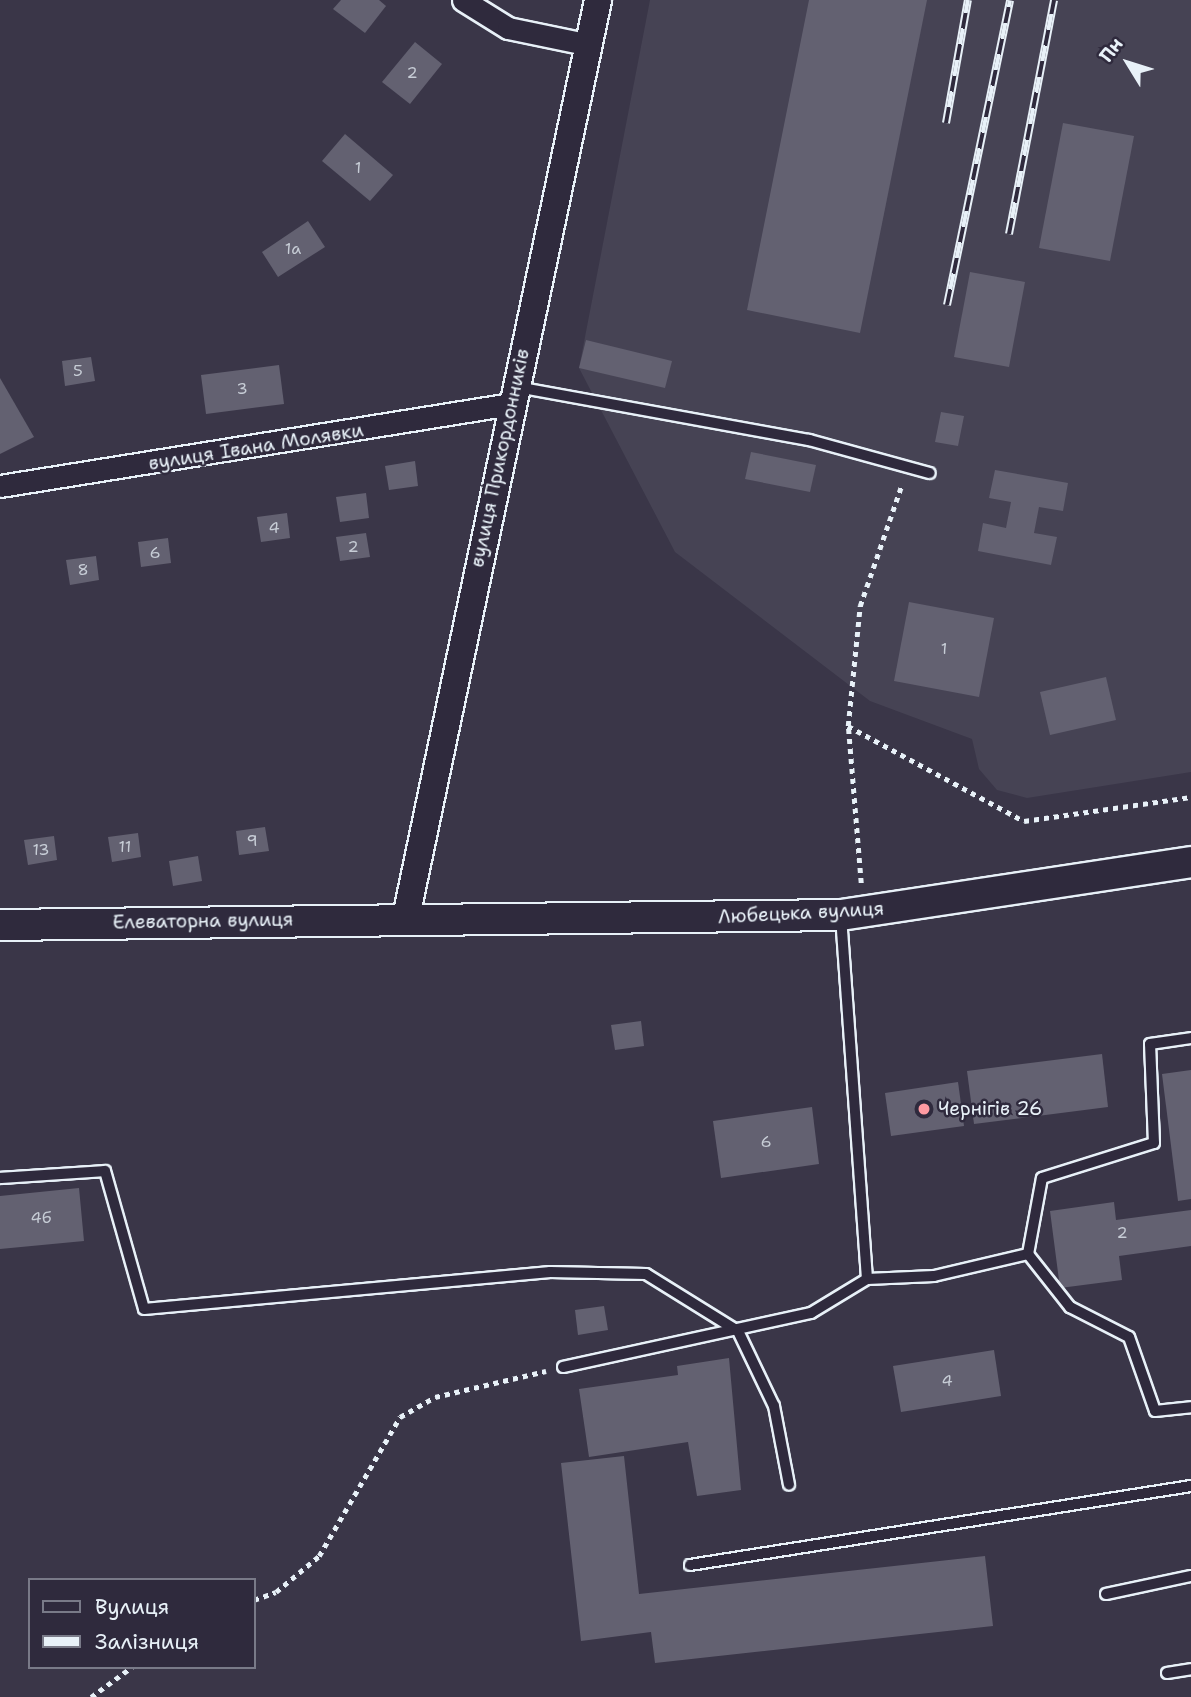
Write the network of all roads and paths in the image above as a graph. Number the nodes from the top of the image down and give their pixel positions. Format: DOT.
graph roads {
  1 [pos="463,0"];
  2 [pos="598,0"];
  3 [pos="590,45"];
  4 [pos="512,395"];
  5 [pos="908,466"];
  6 [pos="930,473"];
  7 [pos="0,486"];
  8 [pos="848,726"];
  9 [pos="1191,797"];
  10 [pos="1191,862"];
  11 [pos="852,914"];
  12 [pos="406,917"];
  13 [pos="0,925"];
  14 [pos="1191,1038"];
  15 [pos="0,1178"];
  16 [pos="1028,1254"];
  17 [pos="867,1279"];
  18 [pos="738,1331"];
  19 [pos="563,1367"];
  20 [pos="1191,1407"];
  21 [pos="789,1485"];
  22 [pos="1191,1486"];
  23 [pos="690,1565"];
  24 [pos="1191,1576"];
  25 [pos="1106,1594"];
  26 [pos="256,1599"];
  27 [pos="128,1669"];
  28 [pos="1191,1669"];
  29 [pos="1167,1673"];
  30 [pos="91,1697"];
  1 -- 3 [label="street"];
  2 -- 3 [label="street, вулиця Прикордонників"];
  3 -- 4 [label="street, вулиця Прикордонників"];
  4 -- 5 [label="lane"];
  4 -- 7 [label="street, вулиця Івана Молявки"];
  4 -- 12 [label="street, вулиця Прикордонників"];
  5 -- 6 [label="lane"];
  5 -- 8 [label="path"];
  8 -- 9 [label="path"];
  8 -- 11 [label="path"];
  10 -- 11 [label="main road, Любецька вулиця"];
  11 -- 12 [label="main road, Любецька вулиця"];
  11 -- 17 [label="lane"];
  12 -- 13 [label="main road, Елеваторна вулиця"];
  14 -- 16 [label="lane"];
  15 -- 18 [label="lane"];
  16 -- 17 [label="lane"];
  16 -- 20 [label="lane"];
  17 -- 18 [label="lane"];
  18 -- 19 [label="lane"];
  18 -- 21 [label="lane"];
  19 -- 26 [label="path"];
  22 -- 23 [label="lane"];
  24 -- 25 [label="lane"];
  27 -- 30 [label="path"];
  28 -- 29 [label="lane"];
}
